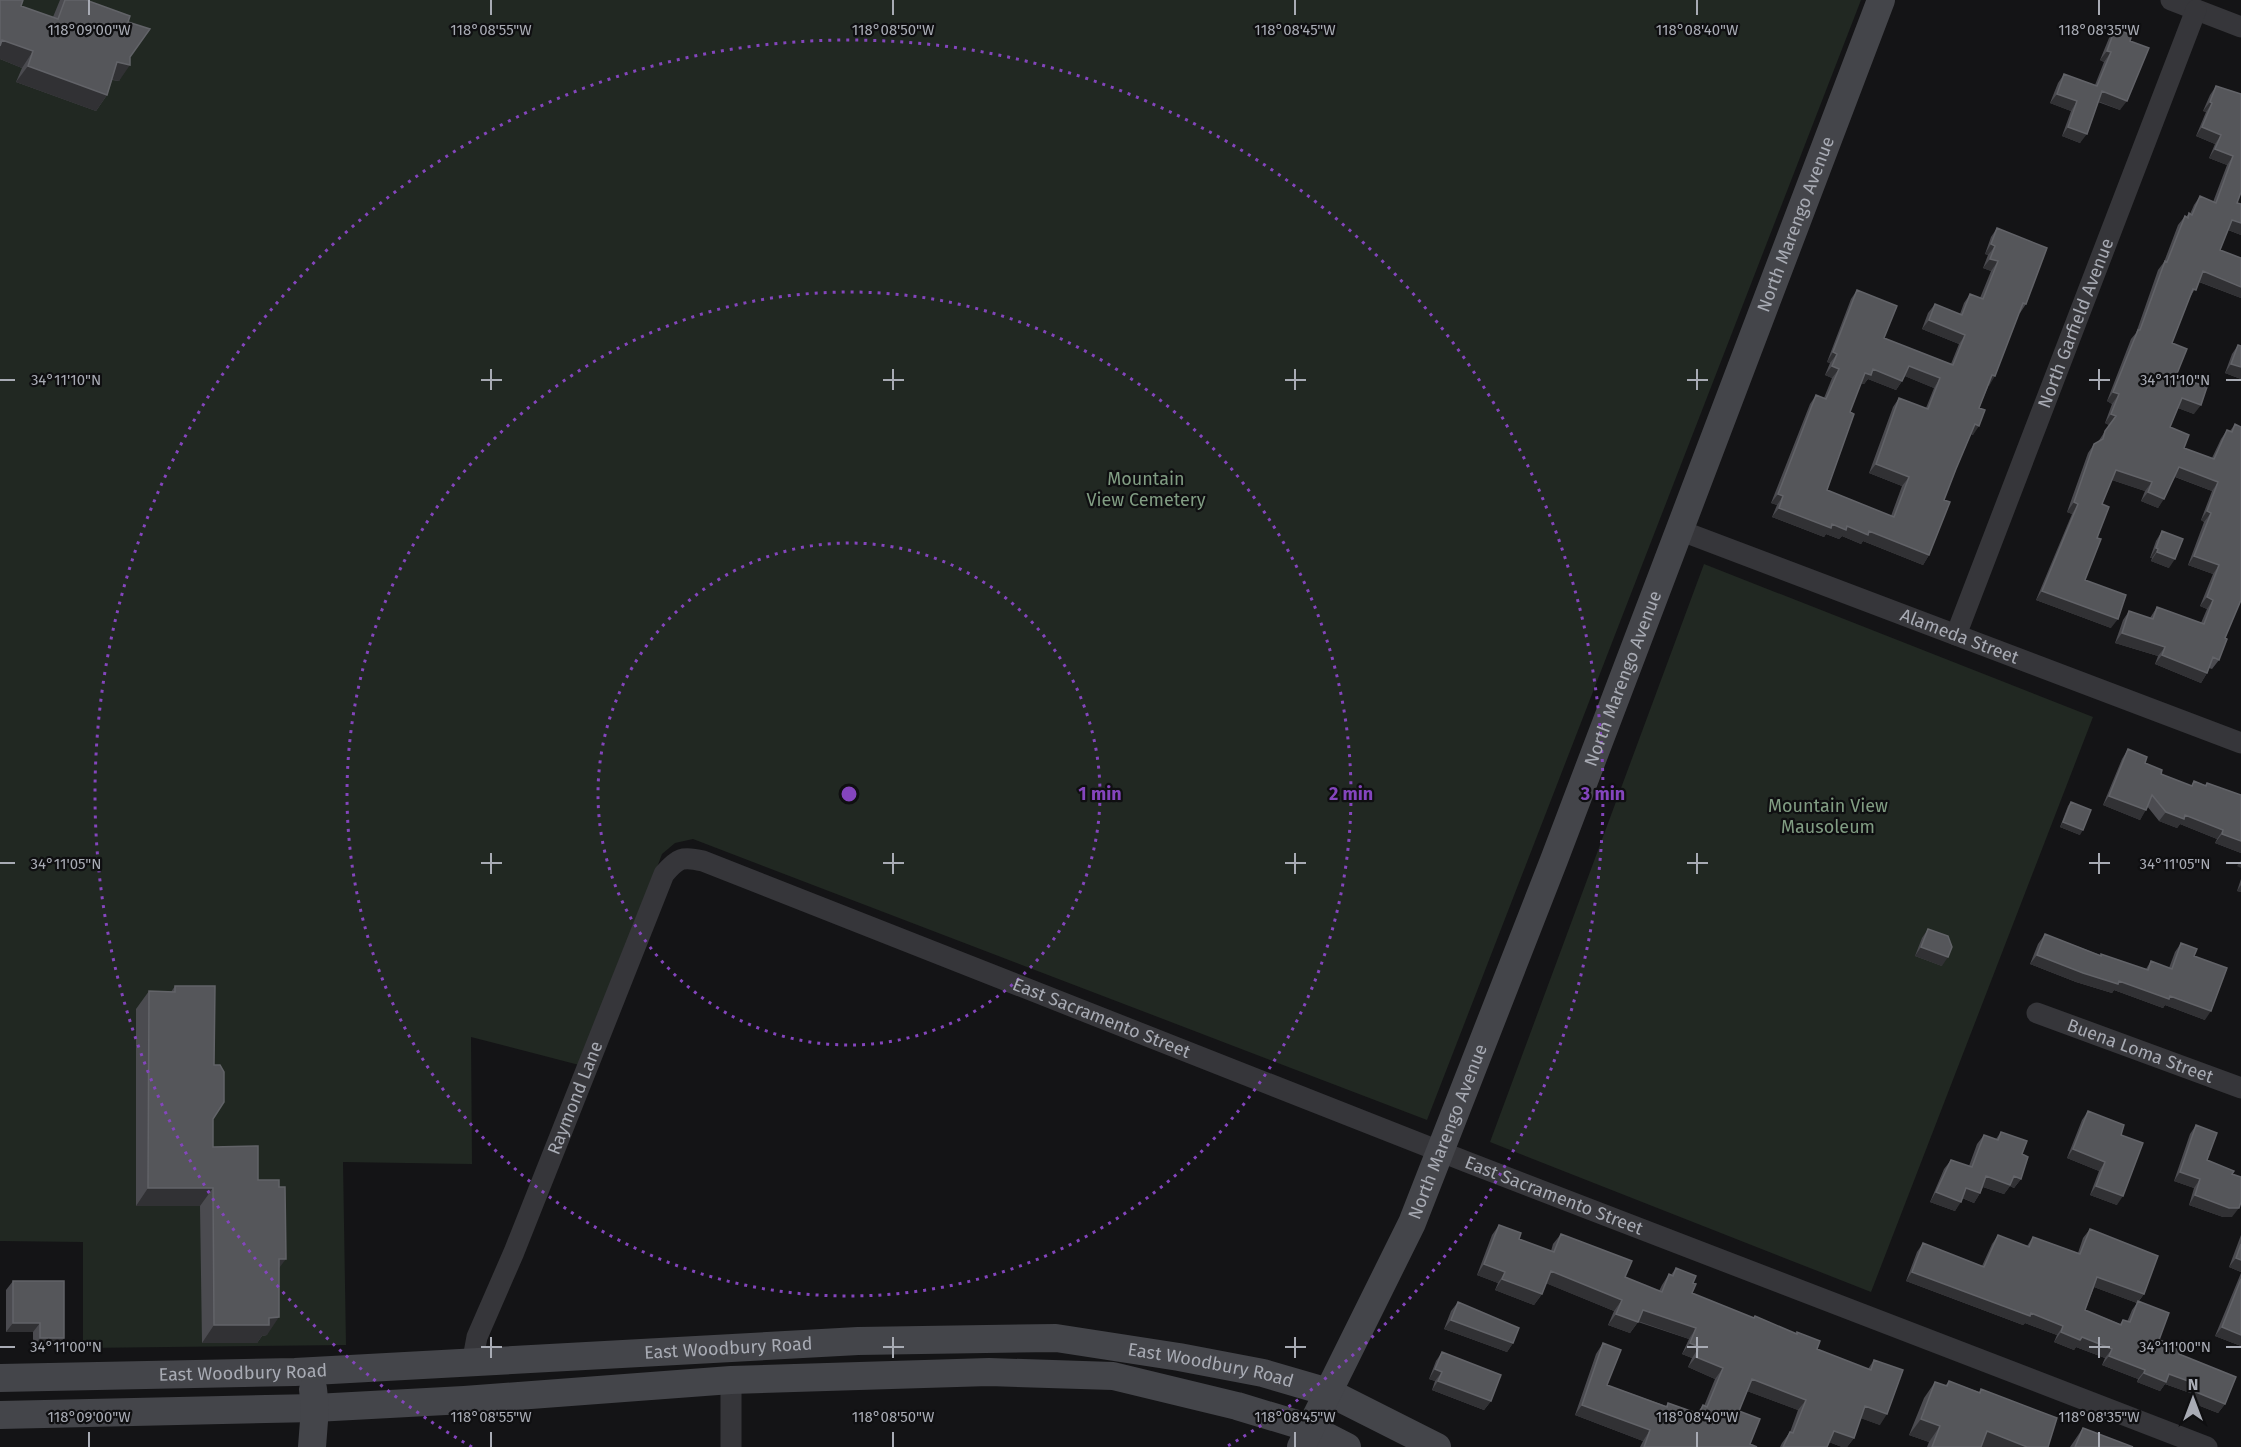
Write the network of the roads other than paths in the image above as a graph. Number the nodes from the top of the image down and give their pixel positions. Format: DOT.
graph roads {
  1 [pos="1881,0"];
  2 [pos="2171,0"];
  3 [pos="2196,10"];
  4 [pos="2241,27"];
  5 [pos="1679,530"];
  6 [pos="1956,634"];
  7 [pos="2240,739"];
  8 [pos="703,861"];
  9 [pos="2037,1013"];
  10 [pos="2241,1088"];
  11 [pos="1439,1151"];
  12 [pos="472,1364"];
  13 [pos="312,1372"];
  14 [pos="0,1378"];
  15 [pos="731,1380"];
  16 [pos="1328,1392"];
  17 [pos="315,1408"];
  18 [pos="0,1415"];
  19 [pos="1305,1438"];
  20 [pos="312,1447"];
  21 [pos="731,1447"];
  22 [pos="1347,1447"];
  23 [pos="1437,1447"];
  24 [pos="2207,1447"];
  1 -- 5 [label="main road, North Marengo Avenue"];
  2 -- 3 [label="street"];
  3 -- 4 [label="street"];
  3 -- 6 [label="street, North Garfield Avenue"];
  5 -- 6 [label="street, Alameda Street"];
  5 -- 11 [label="main road, North Marengo Avenue"];
  6 -- 7 [label="street, Alameda Street"];
  8 -- 11 [label="street, East Sacramento Street"];
  8 -- 12 [label="street, Raymond Lane"];
  9 -- 10 [label="street, Buena Loma Street"];
  11 -- 16 [label="main road, North Marengo Avenue"];
  11 -- 24 [label="street, East Sacramento Street"];
  12 -- 13 [label="main road, East Woodbury Road"];
  12 -- 16 [label="main road, East Woodbury Road"];
  13 -- 14 [label="main road, East Woodbury Road"];
  13 -- 17 [label="main road"];
  15 -- 17 [label="main road, East Woodbury Road"];
  15 -- 19 [label="main road, East Woodbury Road"];
  15 -- 21 [label="street"];
  16 -- 19 [label="main road, North Marengo Avenue"];
  16 -- 23 [label="main road, East Woodbury Road"];
  17 -- 18 [label="main road, East Woodbury Road"];
  17 -- 20 [label="main road"];
  19 -- 22 [label="main road, East Woodbury Road"];
}
